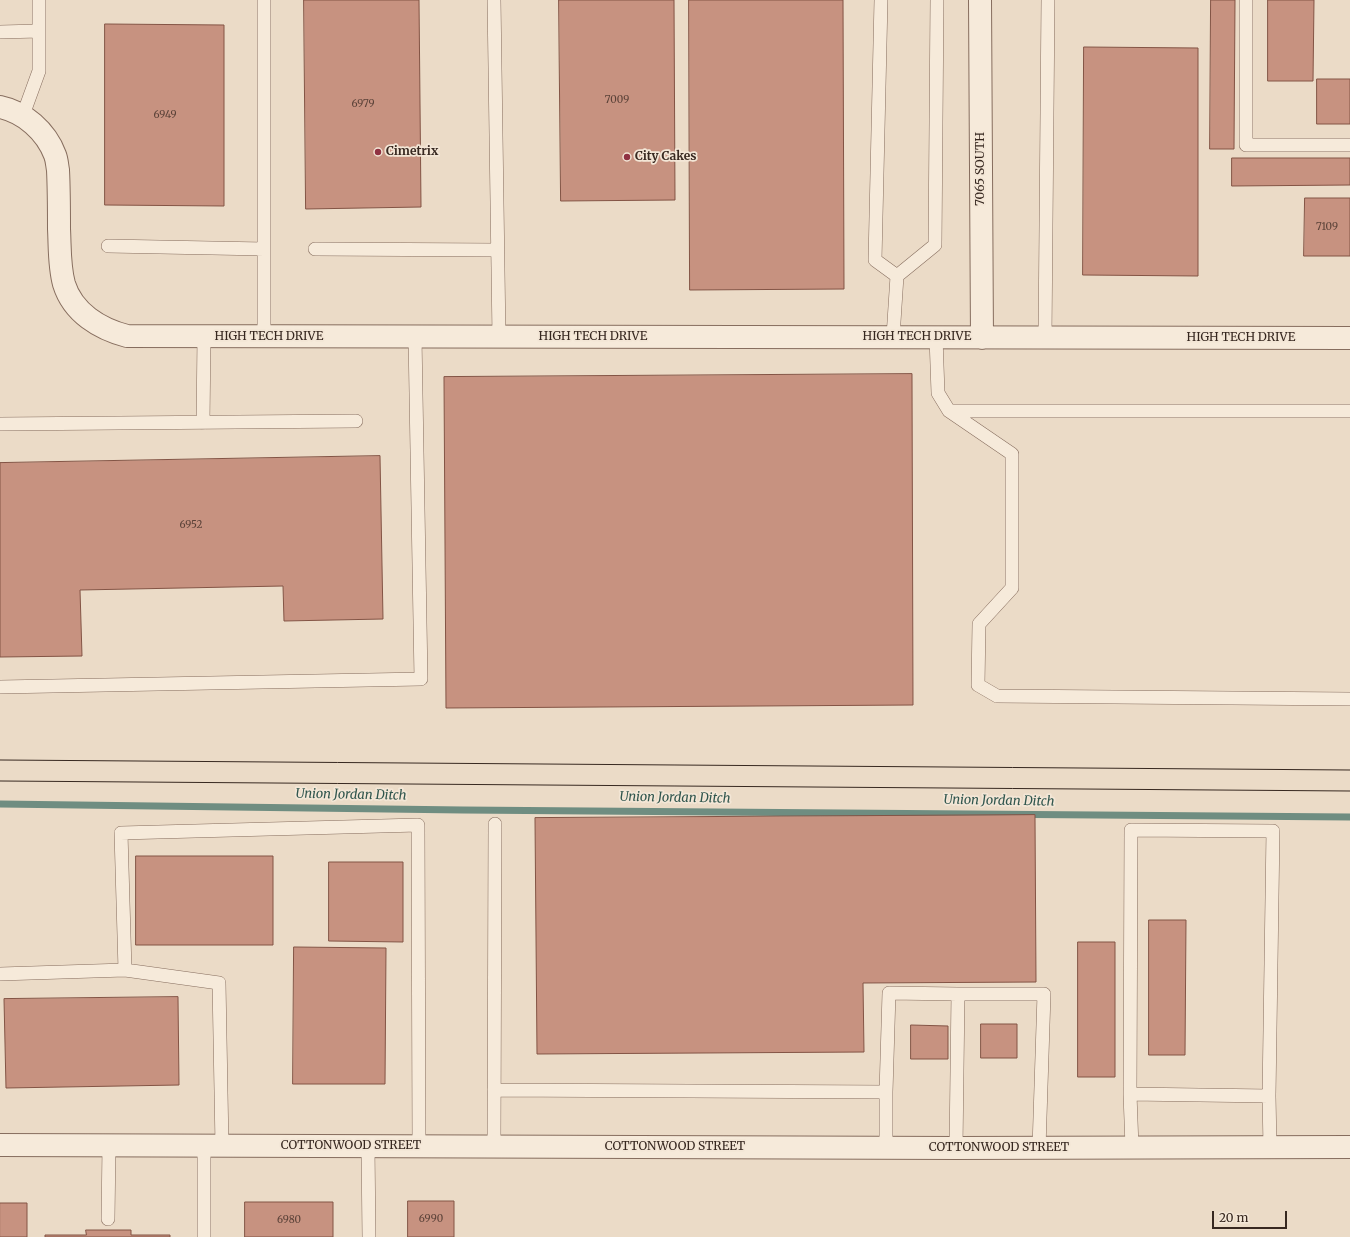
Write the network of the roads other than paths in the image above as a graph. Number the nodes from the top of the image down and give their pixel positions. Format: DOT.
graph roads {
  1 [pos="40,0"];
  2 [pos="264,0"];
  3 [pos="494,0"];
  4 [pos="881,0"];
  5 [pos="937,0"];
  6 [pos="980,0"];
  7 [pos="1048,0"];
  8 [pos="1246,0"];
  9 [pos="39,31"];
  10 [pos="0,32"];
  11 [pos="0,107"];
  12 [pos="23,116"];
  13 [pos="1350,145"];
  14 [pos="108,246"];
  15 [pos="264,249"];
  16 [pos="315,249"];
  17 [pos="497,250"];
  18 [pos="897,276"];
  19 [pos="204,337"];
  20 [pos="264,337"];
  21 [pos="415,337"];
  22 [pos="499,337"];
  23 [pos="893,337"];
  24 [pos="936,337"];
  25 [pos="982,338"];
  26 [pos="1045,338"];
  27 [pos="1350,338"];
  28 [pos="948,411"];
  29 [pos="1350,411"];
  30 [pos="356,421"];
  31 [pos="203,423"];
  32 [pos="0,424"];
  33 [pos="0,687"];
  34 [pos="1350,699"];
  35 [pos="494,824"];
  36 [pos="125,970"];
  37 [pos="0,974"];
  38 [pos="958,994"];
  39 [pos="494,1090"];
  40 [pos="886,1092"];
  41 [pos="1130,1094"];
  42 [pos="1269,1096"];
  43 [pos="0,1145"];
  44 [pos="110,1146"];
  45 [pos="213,1146"];
  46 [pos="368,1146"];
  47 [pos="419,1146"];
  48 [pos="494,1146"];
  49 [pos="886,1147"];
  50 [pos="1350,1147"];
  51 [pos="956,1148"];
  52 [pos="1039,1148"];
  53 [pos="1132,1148"];
  54 [pos="1270,1148"];
  55 [pos="108,1219"];
  56 [pos="204,1237"];
  57 [pos="369,1237"];
  1 -- 9 [label="lane"];
  2 -- 15 [label="lane"];
  3 -- 17 [label="lane"];
  4 -- 18 [label="lane"];
  5 -- 18 [label="lane"];
  6 -- 25 [label="street, 7065 SOUTH"];
  7 -- 26 [label="lane"];
  8 -- 13 [label="lane"];
  9 -- 10 [label="lane"];
  9 -- 12 [label="lane"];
  11 -- 12 [label="street, HIGH TECH DRIVE"];
  12 -- 19 [label="street, HIGH TECH DRIVE"];
  14 -- 15 [label="lane"];
  15 -- 20 [label="lane"];
  16 -- 17 [label="lane"];
  17 -- 22 [label="lane"];
  18 -- 23 [label="lane"];
  19 -- 20 [label="street, HIGH TECH DRIVE"];
  19 -- 31 [label="lane"];
  20 -- 21 [label="street, HIGH TECH DRIVE"];
  21 -- 22 [label="street, HIGH TECH DRIVE"];
  21 -- 33 [label="lane"];
  22 -- 23 [label="street, HIGH TECH DRIVE"];
  23 -- 24 [label="street, HIGH TECH DRIVE"];
  24 -- 25 [label="street, HIGH TECH DRIVE"];
  24 -- 28 [label="lane"];
  25 -- 26 [label="street, HIGH TECH DRIVE"];
  26 -- 27 [label="street, HIGH TECH DRIVE"];
  28 -- 29 [label="lane"];
  28 -- 34 [label="lane"];
  30 -- 31 [label="lane"];
  31 -- 32 [label="lane"];
  35 -- 39 [label="lane"];
  36 -- 37 [label="lane"];
  36 -- 45 [label="lane"];
  36 -- 47 [label="lane"];
  38 -- 40 [label="lane"];
  38 -- 51 [label="lane"];
  38 -- 52 [label="lane"];
  39 -- 40 [label="lane"];
  39 -- 48 [label="lane"];
  40 -- 49 [label="lane"];
  41 -- 42 [label="lane"];
  41 -- 42 [label="lane"];
  41 -- 53 [label="lane"];
  42 -- 54 [label="lane"];
  43 -- 44 [label="street, COTTONWOOD STREET"];
  44 -- 45 [label="street, COTTONWOOD STREET"];
  44 -- 55 [label="lane"];
  45 -- 46 [label="street, COTTONWOOD STREET"];
  45 -- 56 [label="lane"];
  46 -- 47 [label="street, COTTONWOOD STREET"];
  46 -- 57 [label="lane"];
  47 -- 48 [label="street, COTTONWOOD STREET"];
  48 -- 49 [label="street, COTTONWOOD STREET"];
  49 -- 51 [label="street, COTTONWOOD STREET"];
  50 -- 54 [label="street, COTTONWOOD STREET"];
  51 -- 52 [label="street, COTTONWOOD STREET"];
  52 -- 53 [label="street, COTTONWOOD STREET"];
  53 -- 54 [label="street, COTTONWOOD STREET"];
}
